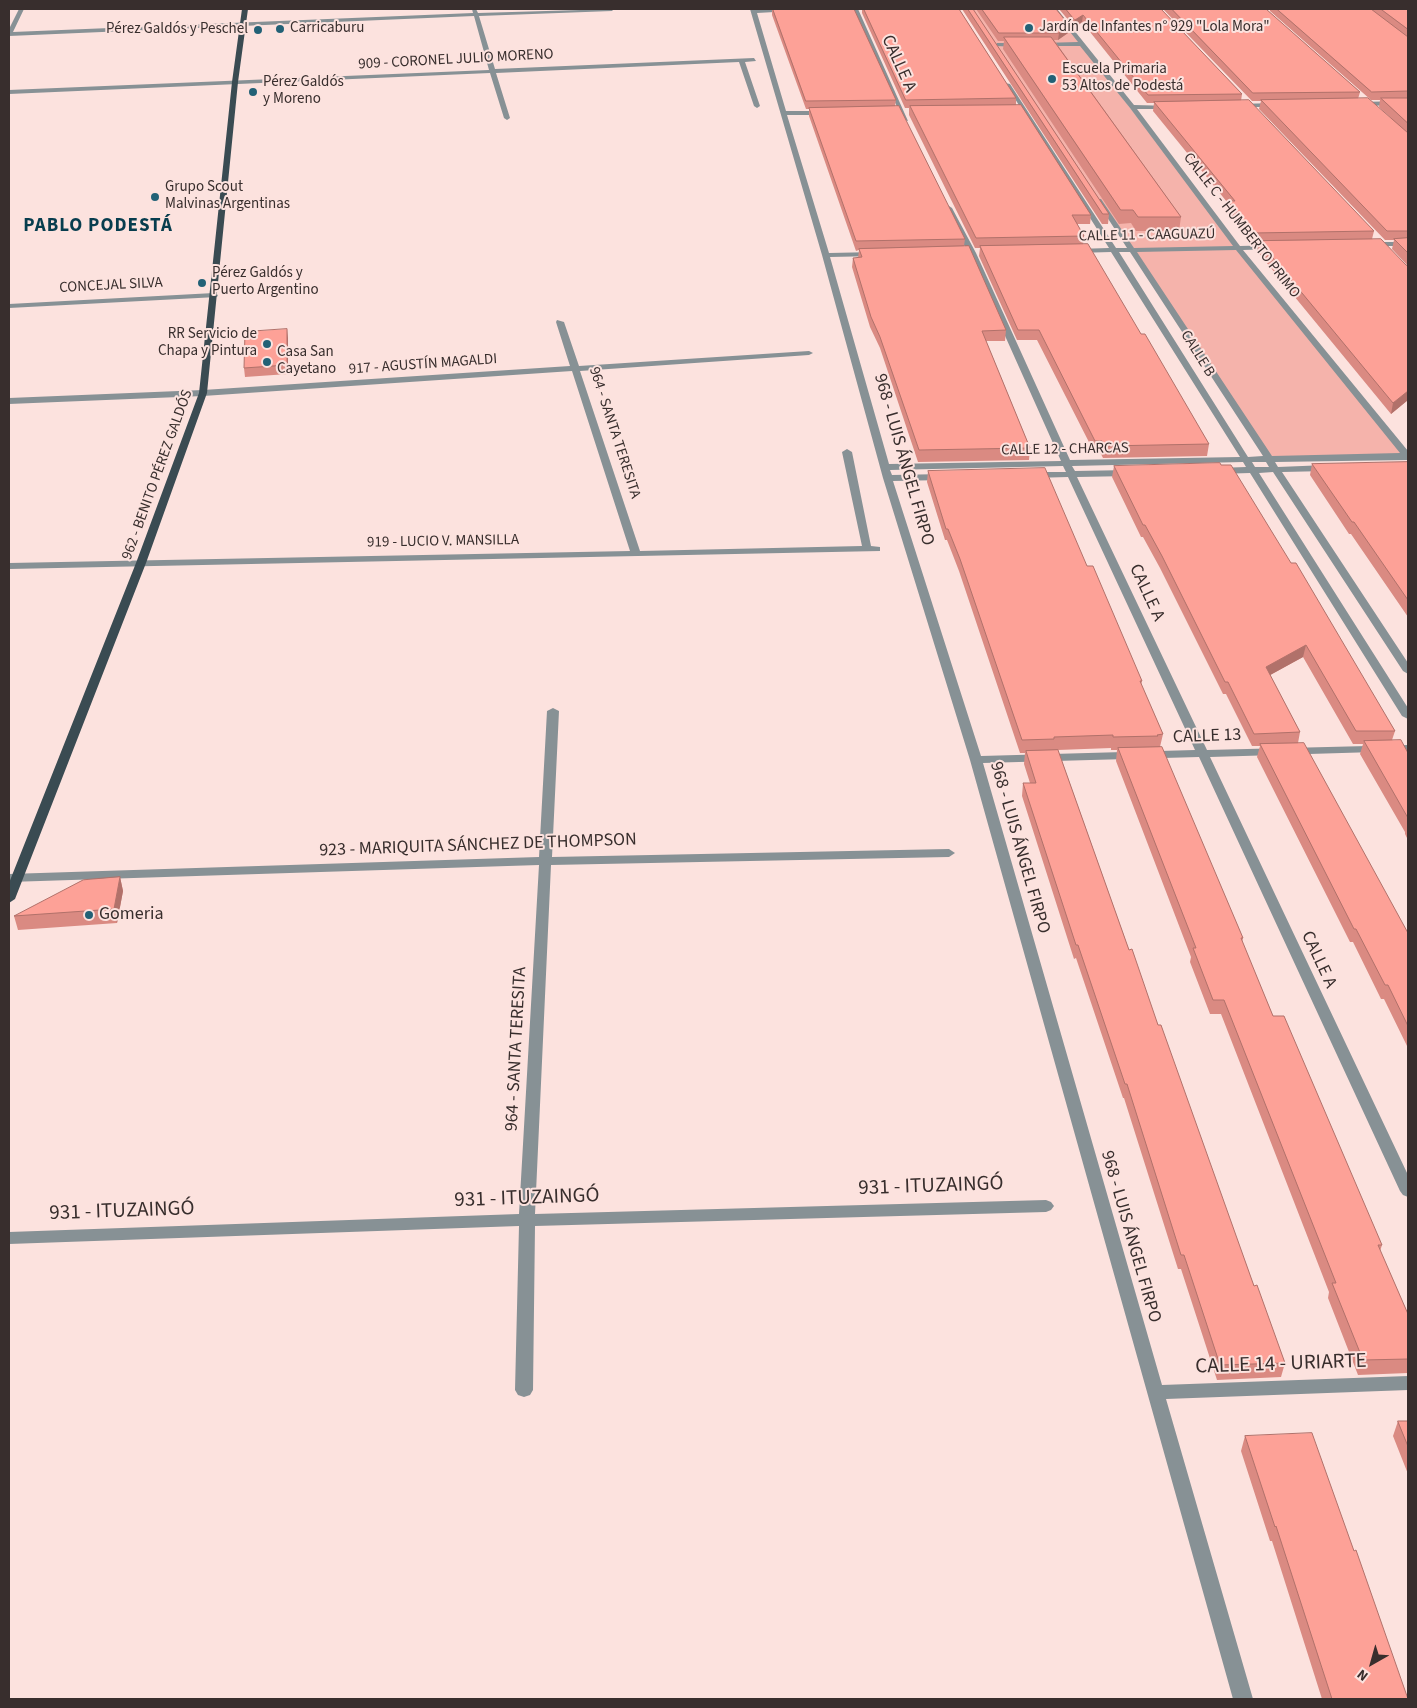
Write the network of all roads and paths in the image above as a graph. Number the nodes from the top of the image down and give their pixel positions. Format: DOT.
graph roads {
  1 [pos="21,9"];
  2 [pos="245,9"];
  3 [pos="612,9"];
  4 [pos="1054,9"];
  5 [pos="754,10"];
  6 [pos="800,10"];
  7 [pos="855,10"];
  8 [pos="475,12"];
  9 [pos="243,23"];
  10 [pos="9,34"];
  11 [pos="1083,44"];
  12 [pos="1002,54"];
  13 [pos="741,60"];
  14 [pos="754,60"];
  15 [pos="492,70"];
  16 [pos="1004,79"];
  17 [pos="235,82"];
  18 [pos="9,92"];
  19 [pos="1361,97"];
  20 [pos="1244,99"];
  21 [pos="1368,103"];
  22 [pos="1408,103"];
  23 [pos="1348,104"];
  24 [pos="1280,105"];
  25 [pos="756,106"];
  26 [pos="1181,106"];
  27 [pos="1231,106"];
  28 [pos="1250,106"];
  29 [pos="1132,107"];
  30 [pos="1375,109"];
  31 [pos="1014,110"];
  32 [pos="1024,110"];
  33 [pos="833,112"];
  34 [pos="784,113"];
  35 [pos="1257,113"];
  36 [pos="507,118"];
  37 [pos="910,129"];
  38 [pos="1094,193"];
  39 [pos="946,200"];
  40 [pos="1374,237"];
  41 [pos="1381,244"];
  42 [pos="1408,244"];
  43 [pos="1362,245"];
  44 [pos="1286,246"];
  45 [pos="1238,248"];
  46 [pos="1115,250"];
  47 [pos="1132,250"];
  48 [pos="1067,251"];
  49 [pos="1388,251"];
  50 [pos="884,254"];
  51 [pos="826,255"];
  52 [pos="214,295"];
  53 [pos="9,306"];
  54 [pos="560,322"];
  55 [pos="810,353"];
  56 [pos="576,369"];
  57 [pos="203,393"];
  58 [pos="9,401"];
  59 [pos="847,452"];
  60 [pos="1408,456"];
  61 [pos="1269,458"];
  62 [pos="1246,459"];
  63 [pos="1069,464"];
  64 [pos="1408,466"];
  65 [pos="1371,467"];
  66 [pos="1333,468"];
  67 [pos="1251,470"];
  68 [pos="1277,470"];
  69 [pos="1212,471"];
  70 [pos="886,472"];
  71 [pos="1142,473"];
  72 [pos="1072,475"];
  73 [pos="1024,476"];
  74 [pos="956,477"];
  75 [pos="636,553"];
  76 [pos="141,563"];
  77 [pos="9,566"];
  78 [pos="1408,670"];
  79 [pos="554,710"];
  80 [pos="1408,716"];
  81 [pos="1408,748"];
  82 [pos="1203,754"];
  83 [pos="976,760"];
  84 [pos="949,853"];
  85 [pos="546,861"];
  86 [pos="13,878"];
  87 [pos="9,899"];
  88 [pos="1408,1191"];
  89 [pos="1046,1206"];
  90 [pos="527,1220"];
  91 [pos="9,1238"];
  92 [pos="1408,1383"];
  93 [pos="524,1390"];
  94 [pos="1155,1392"];
  95 [pos="1243,1699"];
  1 -- 10 [label="street"];
  2 -- 9 [label="main road, 962 - BENITO PÉREZ GALDÓS"];
  3 -- 8 [label="street"];
  4 -- 11 [label="street, CALLE C - HUMBERTO PRIMO"];
  5 -- 6 [label="street"];
  5 -- 34 [label="street, 968 - LUIS ÁNGEL FIRPO"];
  7 -- 37 [label="street, CALLE A"];
  8 -- 9 [label="street"];
  8 -- 15 [label="street"];
  9 -- 10 [label="street"];
  9 -- 17 [label="main road, 962 - BENITO PÉREZ GALDÓS"];
  11 -- 12 [label="street"];
  11 -- 29 [label="street, CALLE C - HUMBERTO PRIMO"];
  13 -- 14 [label="street, 909 - CORONEL JULIO MORENO"];
  13 -- 15 [label="street, 909 - CORONEL JULIO MORENO"];
  13 -- 25 [label="street"];
  15 -- 17 [label="street, 909 - CORONEL JULIO MORENO"];
  15 -- 36 [label="street"];
  16 -- 32 [label="street, CALLE B"];
  17 -- 18 [label="street, 909 - CORONEL JULIO MORENO"];
  17 -- 52 [label="main road, 962 - BENITO PÉREZ GALDÓS"];
  19 -- 21 [label="street"];
  20 -- 28 [label="street"];
  21 -- 22 [label="street"];
  21 -- 23 [label="street"];
  21 -- 30 [label="street"];
  24 -- 28 [label="street"];
  26 -- 29 [label="street"];
  27 -- 28 [label="street"];
  28 -- 35 [label="street"];
  29 -- 45 [label="street, CALLE C - HUMBERTO PRIMO"];
  31 -- 32 [label="street"];
  32 -- 46 [label="street, CALLE B"];
  33 -- 34 [label="street"];
  34 -- 51 [label="street, 968 - LUIS ÁNGEL FIRPO"];
  38 -- 47 [label="street, CALLE B"];
  39 -- 63 [label="street, CALLE A"];
  40 -- 41 [label="street"];
  41 -- 42 [label="street"];
  41 -- 43 [label="street"];
  41 -- 49 [label="street"];
  44 -- 45 [label="street, CALLE 11 - CAAGUAZÚ"];
  45 -- 47 [label="street, CALLE 11 - CAAGUAZÚ"];
  45 -- 60 [label="street, CALLE C - HUMBERTO PRIMO"];
  46 -- 47 [label="street, CALLE 11 - CAAGUAZÚ"];
  46 -- 48 [label="street, CALLE 11 - CAAGUAZÚ"];
  46 -- 62 [label="street, CALLE B"];
  47 -- 61 [label="street, CALLE B"];
  50 -- 51 [label="street"];
  51 -- 70 [label="street, 968 - LUIS ÁNGEL FIRPO"];
  52 -- 53 [label="street, CONCEJAL SILVA"];
  52 -- 57 [label="main road, 962 - BENITO PÉREZ GALDÓS"];
  54 -- 56 [label="street, 964 - SANTA TERESITA"];
  55 -- 56 [label="street, 917 - AGUSTÍN MAGALDI"];
  56 -- 57 [label="street, 917 - AGUSTÍN MAGALDI"];
  56 -- 75 [label="street, 964 - SANTA TERESITA"];
  57 -- 58 [label="street, 917 - AGUSTÍN MAGALDI"];
  57 -- 76 [label="main road, 962 - BENITO PÉREZ GALDÓS"];
  59 -- 75 [label="street, 919 - LUCIO V. MANSILLA"];
  60 -- 61 [label="street, CALLE 12 - CHARCAS"];
  61 -- 62 [label="street, CALLE 12 - CHARCAS"];
  61 -- 68 [label="street, CALLE B"];
  62 -- 63 [label="street, CALLE 12 - CHARCAS"];
  62 -- 67 [label="street, CALLE B"];
  63 -- 70 [label="street, CALLE 12 - CHARCAS"];
  63 -- 72 [label="street, CALLE A"];
  64 -- 65 [label="street"];
  66 -- 68 [label="street"];
  67 -- 68 [label="street"];
  67 -- 69 [label="street"];
  67 -- 80 [label="street, CALLE B"];
  68 -- 78 [label="street, CALLE B"];
  70 -- 74 [label="street"];
  70 -- 83 [label="street, 968 - LUIS ÁNGEL FIRPO"];
  71 -- 72 [label="street, CALLE 12 - CHARCAS"];
  72 -- 73 [label="street, CALLE 12 - CHARCAS"];
  72 -- 82 [label="street, CALLE A"];
  75 -- 76 [label="street, 919 - LUCIO V. MANSILLA"];
  76 -- 77 [label="street, 919 - LUCIO V. MANSILLA"];
  76 -- 86 [label="main road, 962 - BENITO PÉREZ GALDÓS"];
  79 -- 85 [label="street, 964 - SANTA TERESITA"];
  81 -- 82 [label="street, CALLE 13"];
  82 -- 83 [label="street, CALLE 13"];
  82 -- 88 [label="street, CALLE A"];
  83 -- 94 [label="street, 968 - LUIS ÁNGEL FIRPO"];
  84 -- 85 [label="street, 923 - MARIQUITA SÁNCHEZ DE THOMPSON"];
  85 -- 86 [label="street, 923 - MARIQUITA SÁNCHEZ DE THOMPSON"];
  85 -- 90 [label="street, 964 - SANTA TERESITA"];
  86 -- 87 [label="main road, 962 - BENITO PÉREZ GALDÓS"];
  89 -- 90 [label="street, 931 - ITUZAINGÓ"];
  90 -- 91 [label="street, 931 - ITUZAINGÓ"];
  90 -- 93 [label="street, 964 - SANTA TERESITA"];
  92 -- 94 [label="street, CALLE 14 - URIARTE"];
  94 -- 95 [label="street, 968 - LUIS ÁNGEL FIRPO"];
}
